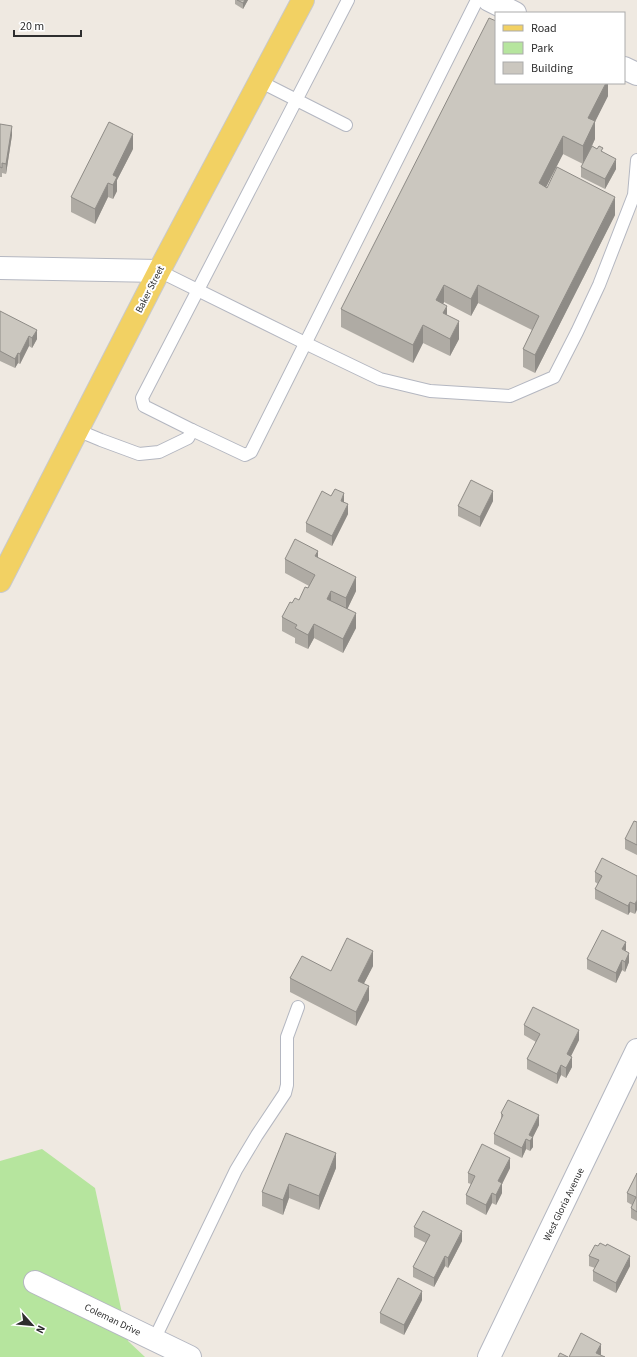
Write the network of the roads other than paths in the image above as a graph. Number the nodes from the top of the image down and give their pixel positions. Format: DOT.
graph roads {
  1 [pos="302,0"];
  2 [pos="348,0"];
  3 [pos="476,0"];
  4 [pos="489,0"];
  5 [pos="513,12"];
  6 [pos="625,68"];
  7 [pos="637,74"];
  8 [pos="259,81"];
  9 [pos="297,100"];
  10 [pos="346,125"];
  11 [pos="637,160"];
  12 [pos="0,268"];
  13 [pos="159,270"];
  14 [pos="198,290"];
  15 [pos="305,343"];
  16 [pos="77,430"];
  17 [pos="192,430"];
  18 [pos="0,580"];
  19 [pos="298,1007"];
  20 [pos="637,1050"];
  21 [pos="35,1282"];
  22 [pos="154,1340"];
  23 [pos="190,1357"];
  24 [pos="490,1357"];
  1 -- 8 [label="main road, Baker Street"];
  2 -- 9 [label="lane"];
  3 -- 15 [label="lane"];
  4 -- 5 [label="street"];
  6 -- 7 [label="street"];
  8 -- 9 [label="lane"];
  8 -- 13 [label="main road, Baker Street"];
  9 -- 10 [label="lane"];
  9 -- 14 [label="lane"];
  11 -- 15 [label="lane"];
  12 -- 13 [label="street"];
  13 -- 14 [label="lane"];
  13 -- 16 [label="main road, Baker Street"];
  14 -- 15 [label="lane"];
  14 -- 17 [label="lane"];
  15 -- 17 [label="lane"];
  16 -- 17 [label="lane"];
  16 -- 18 [label="main road, Baker Street"];
  19 -- 22 [label="lane"];
  20 -- 24 [label="street, West Gloria Avenue"];
  21 -- 22 [label="street, Coleman Drive"];
  22 -- 23 [label="street, Coleman Drive"];
}
